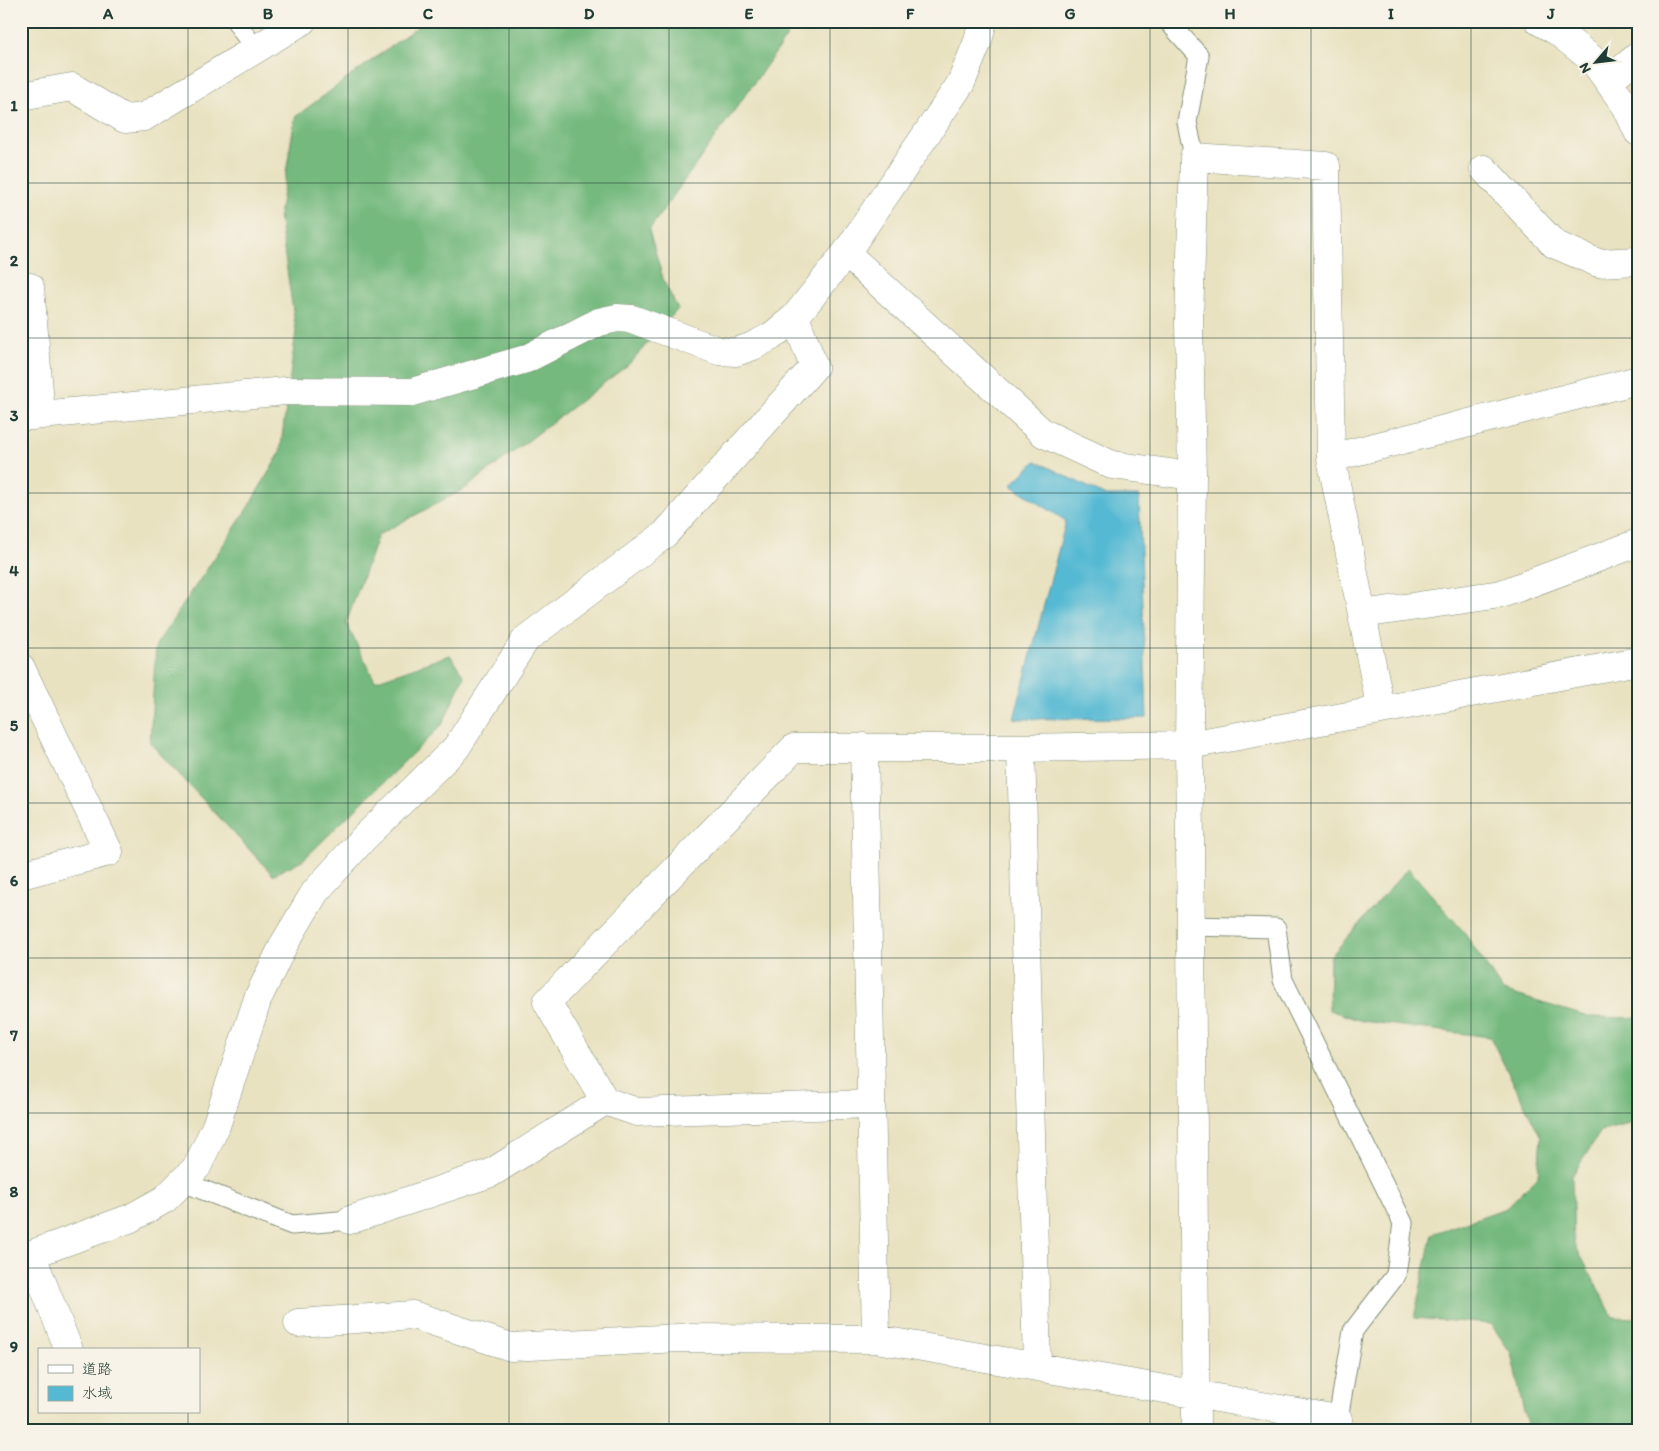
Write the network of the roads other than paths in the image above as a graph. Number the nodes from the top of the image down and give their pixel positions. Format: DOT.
graph roads {
  1 [pos="236,21"];
  2 [pos="302,21"];
  3 [pos="983,21"];
  4 [pos="1168,21"];
  5 [pos="1539,21"];
  6 [pos="255,50"];
  7 [pos="1638,56"];
  8 [pos="1608,81"];
  9 [pos="21,96"];
  10 [pos="1638,132"];
  11 [pos="1194,157"];
  12 [pos="1484,169"];
  13 [pos="846,253"];
  14 [pos="1638,261"];
  15 [pos="30,286"];
  16 [pos="795,316"];
  17 [pos="1638,380"];
  18 [pos="31,416"];
  19 [pos="1332,458"];
  20 [pos="1192,476"];
  21 [pos="1638,543"];
  22 [pos="1362,614"];
  23 [pos="1638,661"];
  24 [pos="24,680"];
  25 [pos="1381,710"];
  26 [pos="1189,745"];
  27 [pos="864,747"];
  28 [pos="1021,748"];
  29 [pos="21,875"];
  30 [pos="1190,926"];
  31 [pos="605,1101"];
  32 [pos="871,1104"];
  33 [pos="183,1182"];
  34 [pos="350,1220"];
  35 [pos="26,1256"];
  36 [pos="298,1323"];
  37 [pos="876,1339"];
  38 [pos="68,1348"];
  39 [pos="1036,1366"];
  40 [pos="1195,1394"];
  41 [pos="1341,1424"];
  42 [pos="1196,1430"];
  1 -- 6 [label="lane"];
  2 -- 6 [label="street"];
  3 -- 13 [label="street"];
  4 -- 11 [label="lane"];
  5 -- 8 [label="street"];
  6 -- 9 [label="street"];
  7 -- 8 [label="street"];
  8 -- 10 [label="street"];
  11 -- 19 [label="street"];
  11 -- 20 [label="street"];
  12 -- 14 [label="street"];
  13 -- 16 [label="street"];
  13 -- 20 [label="street"];
  15 -- 18 [label="street"];
  16 -- 18 [label="street"];
  16 -- 33 [label="street"];
  17 -- 19 [label="street"];
  19 -- 22 [label="street"];
  20 -- 26 [label="street"];
  21 -- 22 [label="street"];
  22 -- 25 [label="street"];
  23 -- 25 [label="street"];
  24 -- 29 [label="street"];
  25 -- 26 [label="street"];
  26 -- 28 [label="street"];
  26 -- 30 [label="street"];
  27 -- 28 [label="street"];
  27 -- 31 [label="street"];
  27 -- 32 [label="street"];
  28 -- 39 [label="street"];
  30 -- 40 [label="street"];
  30 -- 41 [label="lane"];
  31 -- 32 [label="street"];
  31 -- 34 [label="street"];
  32 -- 37 [label="street"];
  33 -- 34 [label="lane"];
  33 -- 35 [label="street"];
  35 -- 38 [label="street"];
  36 -- 37 [label="street"];
  37 -- 39 [label="street"];
  39 -- 40 [label="street"];
  40 -- 41 [label="street"];
  40 -- 42 [label="street"];
}
